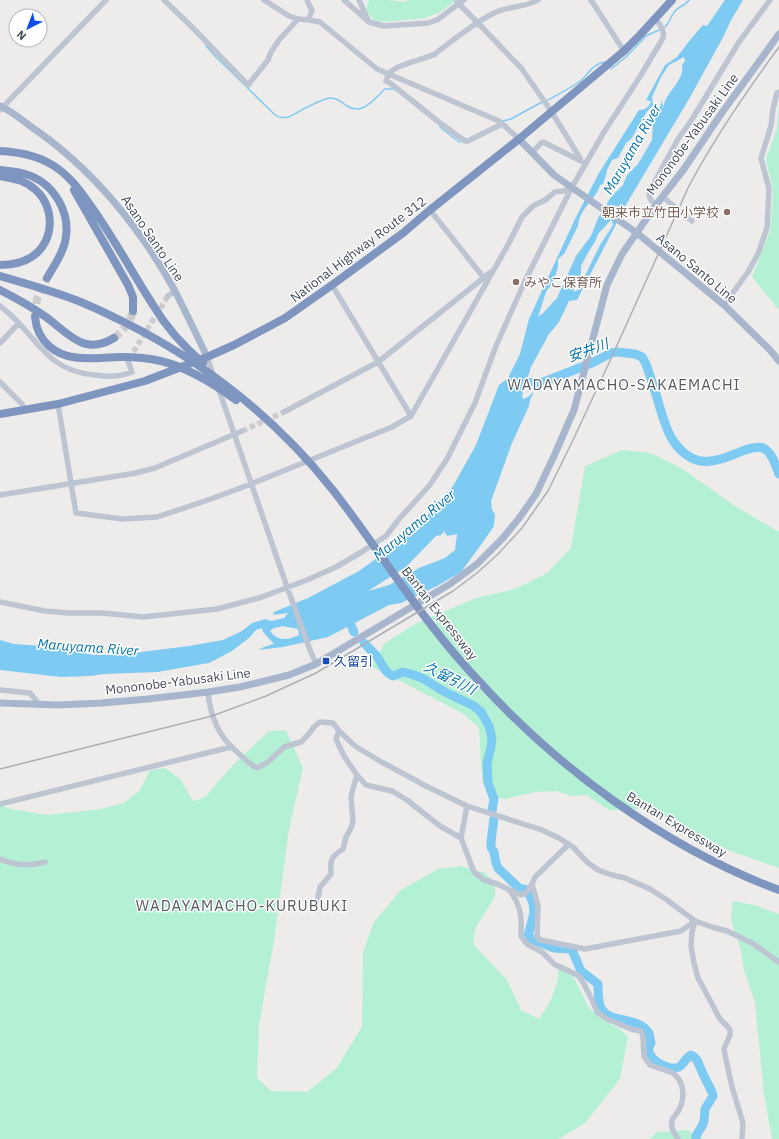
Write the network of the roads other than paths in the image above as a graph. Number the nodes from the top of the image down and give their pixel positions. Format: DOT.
graph roads {
  1 [pos="106,0"];
  2 [pos="164,0"];
  3 [pos="264,0"];
  4 [pos="307,0"];
  5 [pos="344,0"];
  6 [pos="359,0"];
  7 [pos="464,0"];
  8 [pos="538,0"];
  9 [pos="591,0"];
  10 [pos="672,0"];
  11 [pos="770,0"];
  12 [pos="458,3"];
  13 [pos="521,3"];
  14 [pos="298,19"];
  15 [pos="655,19"];
  16 [pos="308,20"];
  17 [pos="369,22"];
  18 [pos="478,23"];
  19 [pos="779,34"];
  20 [pos="624,50"];
  21 [pos="389,74"];
  22 [pos="779,92"];
  23 [pos="1,108"];
  24 [pos="551,111"];
  25 [pos="502,124"];
  26 [pos="519,139"];
  27 [pos="0,151"];
  28 [pos="532,153"];
  29 [pos="47,162"];
  30 [pos="583,162"];
  31 [pos="0,170"];
  32 [pos="0,176"];
  33 [pos="573,188"];
  34 [pos="663,196"];
  35 [pos="656,205"];
  36 [pos="430,210"];
  37 [pos="692,221"];
  38 [pos="637,232"];
  39 [pos="0,265"];
  40 [pos="493,271"];
  41 [pos="0,276"];
  42 [pos="47,278"];
  43 [pos="484,278"];
  44 [pos="0,282"];
  45 [pos="332,286"];
  46 [pos="0,290"];
  47 [pos="175,291"];
  48 [pos="168,296"];
  49 [pos="724,305"];
  50 [pos="0,306"];
  51 [pos="133,311"];
  52 [pos="113,316"];
  53 [pos="35,317"];
  54 [pos="19,323"];
  55 [pos="114,338"];
  56 [pos="0,343"];
  57 [pos="207,357"];
  58 [pos="779,361"];
  59 [pos="128,362"];
  60 [pos="378,362"];
  61 [pos="0,382"];
  62 [pos="233,392"];
  63 [pos="58,404"];
  64 [pos="24,410"];
  65 [pos="284,412"];
  66 [pos="0,414"];
  67 [pos="410,416"];
  68 [pos="242,431"];
  69 [pos="234,434"];
  70 [pos="71,483"];
  71 [pos="251,484"];
  72 [pos="0,495"];
  73 [pos="288,590"];
  74 [pos="0,602"];
  75 [pos="316,664"];
  76 [pos="0,690"];
  77 [pos="208,692"];
  78 [pos="0,703"];
  79 [pos="39,704"];
  80 [pos="339,732"];
  81 [pos="230,747"];
  82 [pos="357,775"];
  83 [pos="0,804"];
  84 [pos="468,806"];
  85 [pos="461,838"];
  86 [pos="569,844"];
  87 [pos="0,859"];
  88 [pos="45,862"];
  89 [pos="530,888"];
  90 [pos="508,889"];
  91 [pos="779,890"];
  92 [pos="318,903"];
  93 [pos="695,921"];
  94 [pos="779,962"];
  95 [pos="678,1139"];
  96 [pos="742,1139"];
  1 -- 23 [label="street"];
  2 -- 14 [label="street"];
  3 -- 14 [label="street"];
  4 -- 16 [label="street"];
  5 -- 17 [label="street"];
  6 -- 17 [label="street"];
  7 -- 12 [label="street"];
  8 -- 13 [label="street"];
  9 -- 20 [label="street"];
  10 -- 15 [label="highway, National Highway Route 312"];
  11 -- 35 [label="street"];
  12 -- 17 [label="street"];
  12 -- 18 [label="street"];
  13 -- 18 [label="street"];
  14 -- 16 [label="street"];
  15 -- 20 [label="highway, National Highway Route 312"];
  15 -- 30 [label="street"];
  16 -- 21 [label="street"];
  18 -- 21 [label="street"];
  18 -- 24 [label="street"];
  19 -- 34 [label="main road, Mononobe-Yabusaki Line"];
  20 -- 24 [label="highway, National Highway Route 312"];
  21 -- 25 [label="street"];
  21 -- 25 [label="street"];
  22 -- 49 [label="street"];
  23 -- 47 [label="main road, Asano Santo Line"];
  24 -- 26 [label="highway, National Highway Route 312"];
  24 -- 30 [label="street"];
  25 -- 26 [label="street"];
  26 -- 28 [label="main road, Asano Santo Line"];
  26 -- 36 [label="highway, National Highway Route 312"];
  27 -- 29 [label="highway"];
  28 -- 30 [label="street"];
  28 -- 33 [label="main road, Asano Santo Line"];
  29 -- 51 [label="highway"];
  29 -- 62 [label="highway"];
  30 -- 33 [label="street"];
  31 -- 42 [label="highway"];
  32 -- 39 [label="highway"];
  33 -- 38 [label="main road, Asano Santo Line"];
  33 -- 40 [label="street"];
  33 -- 73 [label="street"];
  34 -- 35 [label="main road, Mononobe-Yabusaki Line"];
  34 -- 37 [label="street"];
  35 -- 38 [label="main road, Mononobe-Yabusaki Line"];
  36 -- 43 [label="street"];
  36 -- 45 [label="highway, National Highway Route 312"];
  38 -- 49 [label="main road, Asano Santo Line"];
  38 -- 75 [label="main road, Mononobe-Yabusaki Line"];
  40 -- 43 [label="street"];
  40 -- 67 [label="street"];
  41 -- 52 [label="highway, Bantan Expressway"];
  43 -- 60 [label="street"];
  44 -- 52 [label="highway, Bantan Expressway"];
  45 -- 57 [label="highway, National Highway Route 312"];
  45 -- 60 [label="street"];
  46 -- 55 [label="highway"];
  47 -- 48 [label="street"];
  47 -- 57 [label="main road, Asano Santo Line"];
  49 -- 58 [label="main road, Asano Santo Line"];
  50 -- 54 [label="street"];
  52 -- 62 [label="highway, Bantan Expressway"];
  53 -- 62 [label="highway"];
  54 -- 56 [label="street"];
  54 -- 59 [label="street"];
  57 -- 63 [label="highway, National Highway Route 312"];
  57 -- 69 [label="street"];
  60 -- 65 [label="street"];
  60 -- 67 [label="street"];
  61 -- 64 [label="street"];
  62 -- 91 [label="highway, Bantan Expressway"];
  63 -- 64 [label="highway, National Highway Route 312"];
  63 -- 70 [label="street"];
  64 -- 66 [label="highway, National Highway Route 312"];
  67 -- 71 [label="street"];
  68 -- 69 [label="street"];
  69 -- 70 [label="street"];
  69 -- 71 [label="street"];
  70 -- 71 [label="street"];
  70 -- 72 [label="street"];
  71 -- 73 [label="street"];
  73 -- 74 [label="street"];
  73 -- 75 [label="street"];
  75 -- 77 [label="main road, Mononobe-Yabusaki Line"];
  76 -- 79 [label="street"];
  77 -- 79 [label="main road, Mononobe-Yabusaki Line"];
  77 -- 81 [label="street"];
  78 -- 79 [label="main road, Mononobe-Yabusaki Line"];
  80 -- 81 [label="street"];
  80 -- 82 [label="street"];
  80 -- 84 [label="street"];
  81 -- 83 [label="street"];
  82 -- 85 [label="street"];
  82 -- 92 [label="street"];
  84 -- 85 [label="street"];
  84 -- 86 [label="street"];
  85 -- 90 [label="street"];
  86 -- 89 [label="street"];
  86 -- 93 [label="street"];
  87 -- 88 [label="street"];
  89 -- 90 [label="street"];
  89 -- 93 [label="street"];
  90 -- 95 [label="street"];
  93 -- 94 [label="street"];
  93 -- 96 [label="street"];
}
